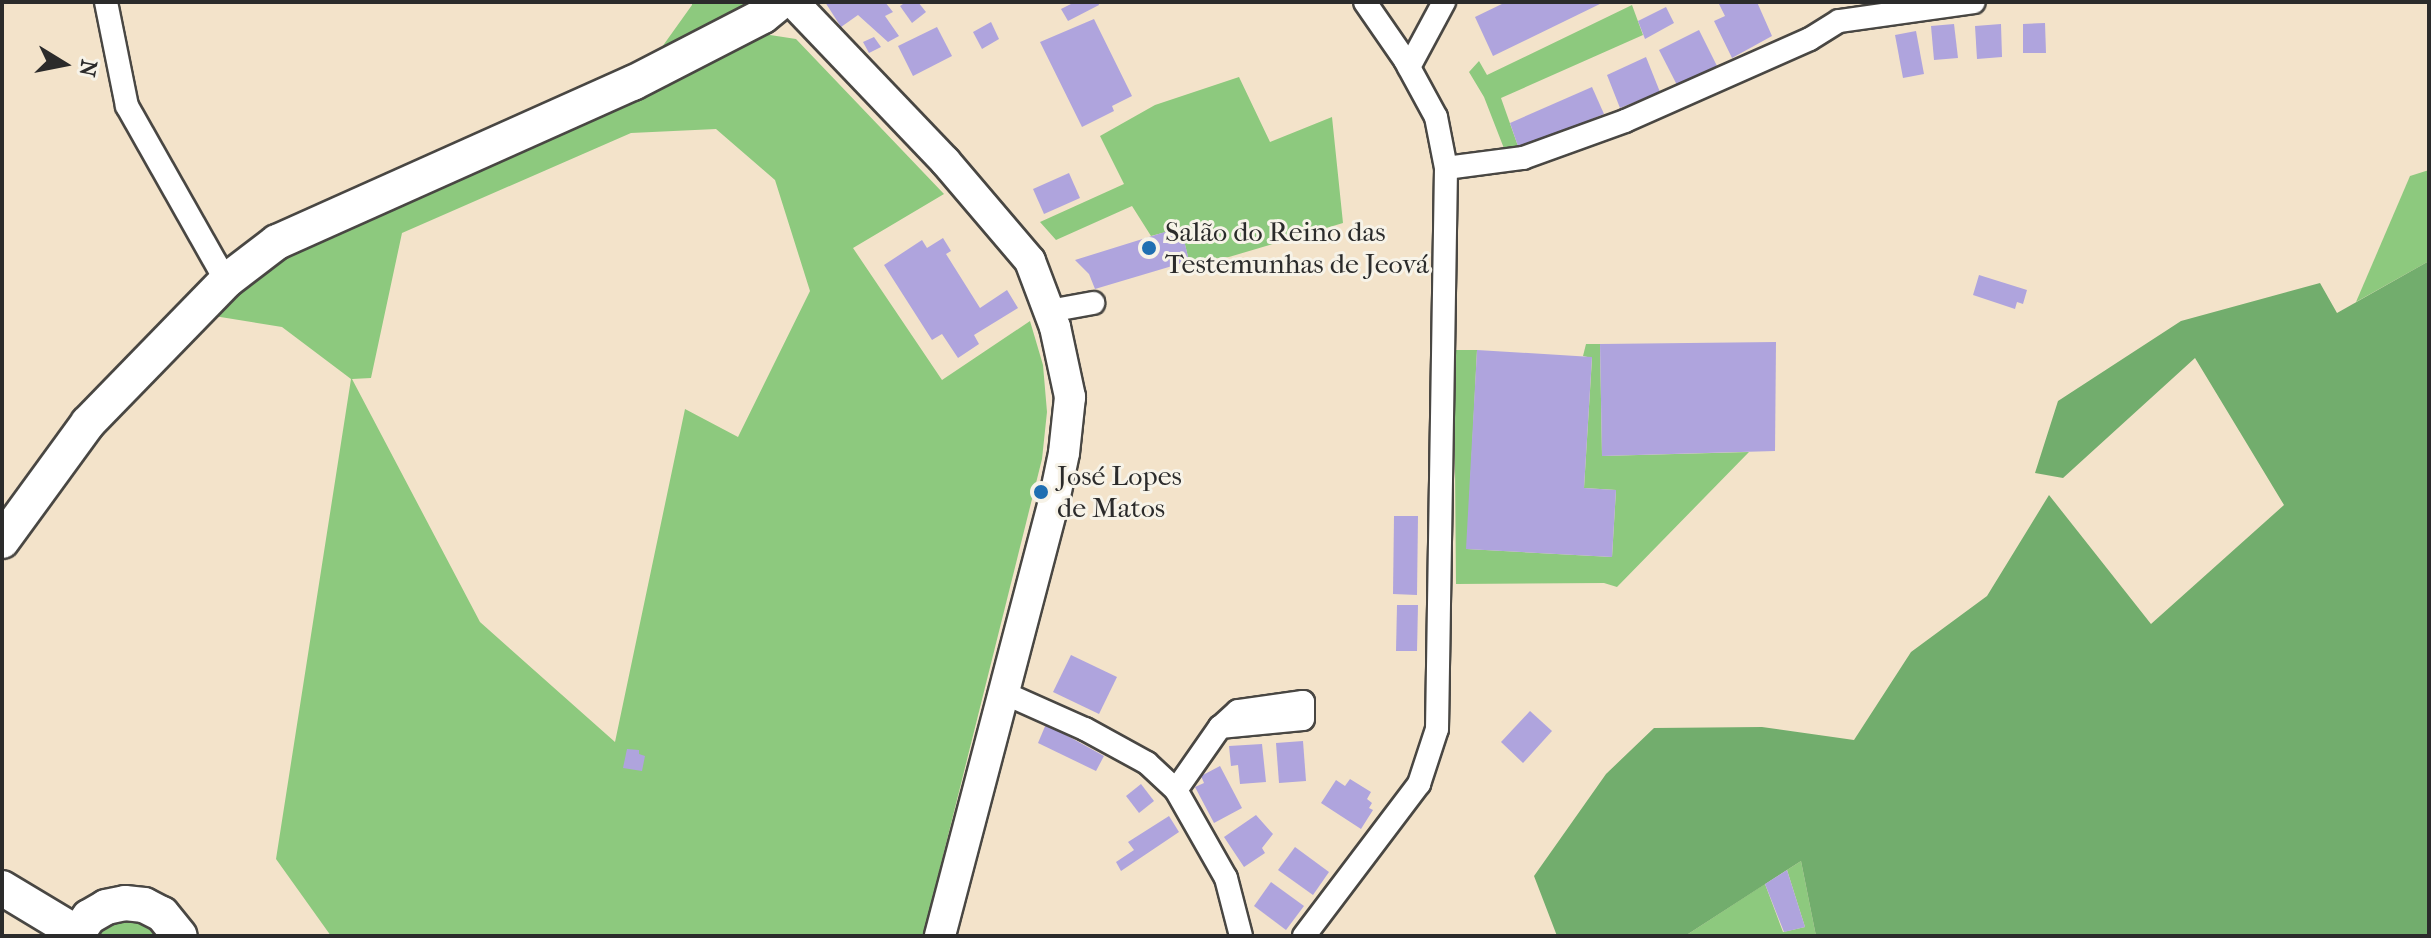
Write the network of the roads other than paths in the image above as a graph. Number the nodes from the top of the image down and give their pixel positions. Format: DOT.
graph roads {
  1 [pos="106,2"];
  2 [pos="780,2"];
  3 [pos="793,2"];
  4 [pos="1365,2"];
  5 [pos="1444,2"];
  6 [pos="1974,2"];
  7 [pos="1837,12"];
  8 [pos="1409,67"];
  9 [pos="1446,168"];
  10 [pos="226,281"];
  11 [pos="1093,303"];
  12 [pos="1049,311"];
  13 [pos="2,541"];
  14 [pos="1004,693"];
  15 [pos="1220,727"];
  16 [pos="1176,790"];
  17 [pos="2,888"];
  18 [pos="76,934"];
  19 [pos="180,936"];
  20 [pos="940,936"];
  21 [pos="1241,936"];
  22 [pos="1304,936"];
  1 -- 10 [label="street"];
  2 -- 10 [label="main road"];
  3 -- 12 [label="street"];
  4 -- 8 [label="street"];
  5 -- 8 [label="street"];
  6 -- 7 [label="street"];
  7 -- 9 [label="street"];
  8 -- 9 [label="street"];
  9 -- 22 [label="street"];
  10 -- 13 [label="main road"];
  11 -- 12 [label="street"];
  12 -- 14 [label="street"];
  14 -- 16 [label="street"];
  14 -- 20 [label="street"];
  15 -- 16 [label="street"];
  16 -- 21 [label="street"];
  17 -- 18 [label="main road"];
  18 -- 19 [label="main road"];
}
